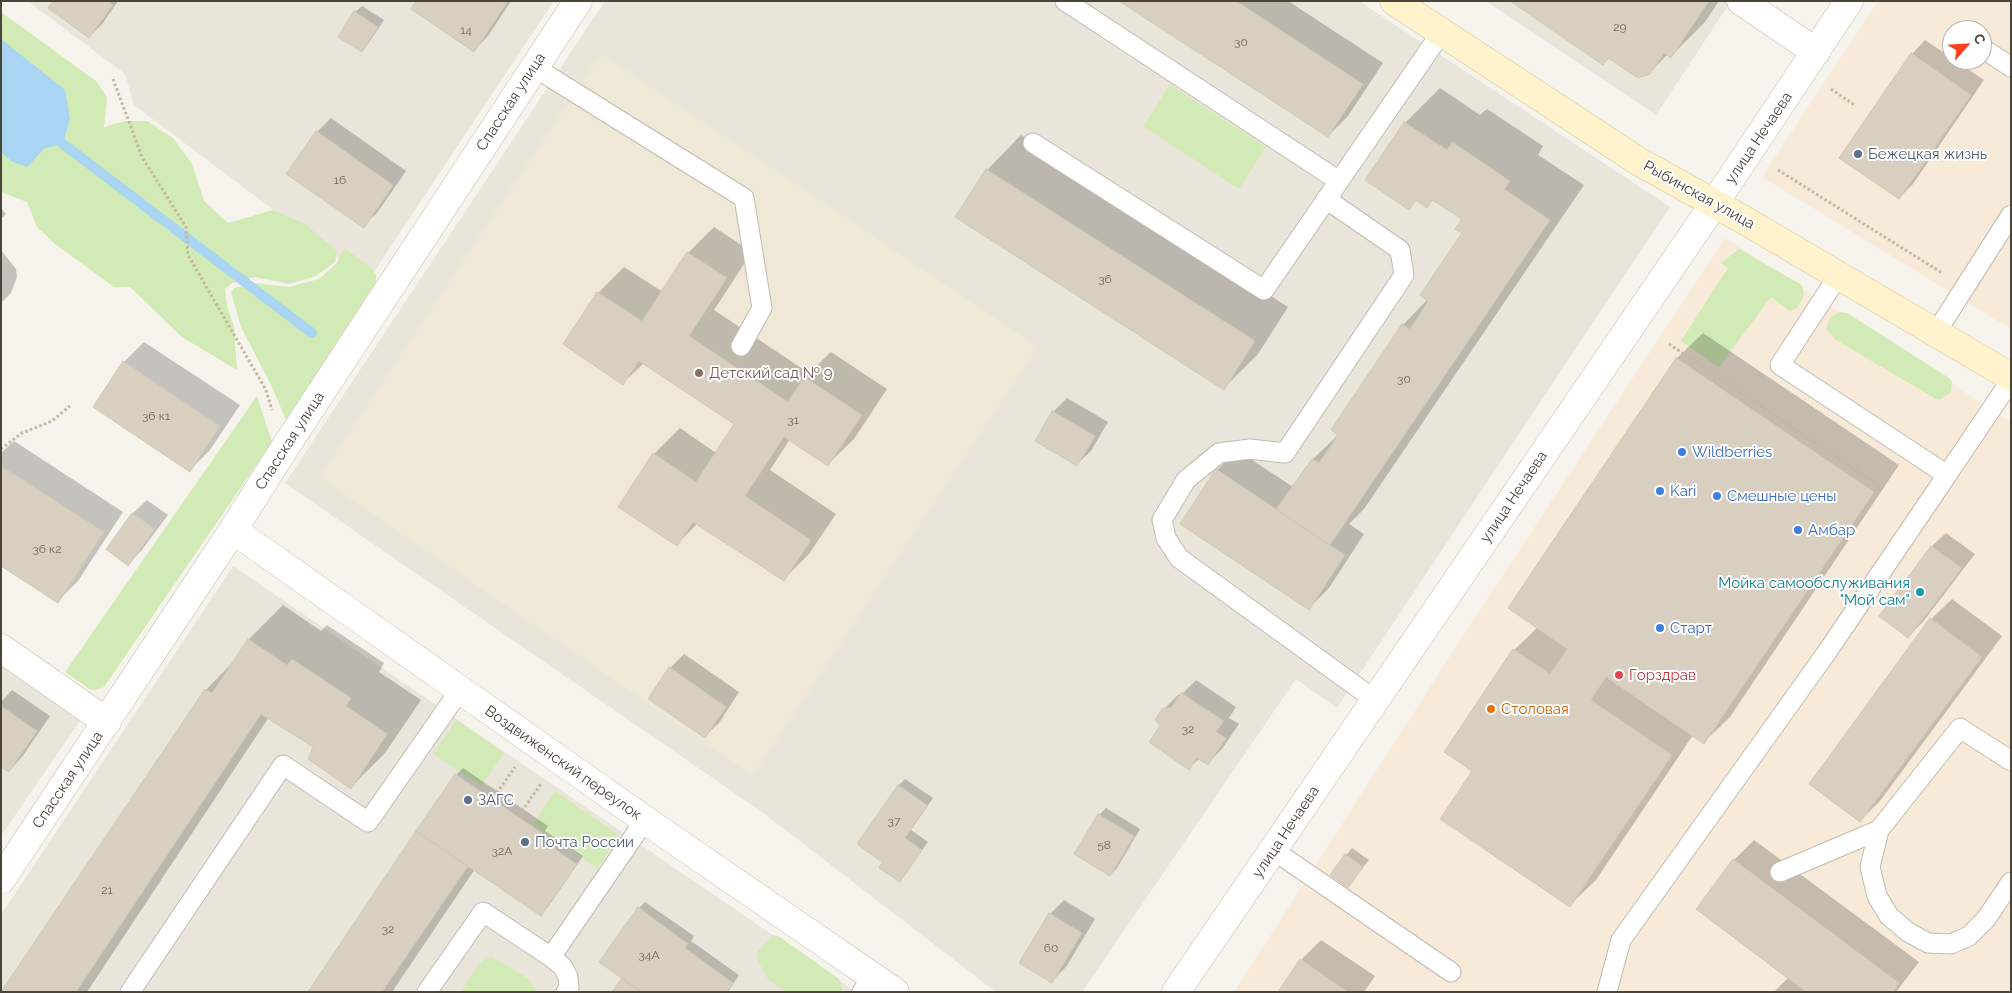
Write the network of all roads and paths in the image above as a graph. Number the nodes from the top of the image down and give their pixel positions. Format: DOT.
graph roads {
  1 [pos="578,1"];
  2 [pos="1065,1"];
  3 [pos="1394,1"];
  4 [pos="1741,1"];
  5 [pos="1849,1"];
  6 [pos="1441,33"];
  7 [pos="1816,52"];
  8 [pos="1992,55"];
  9 [pos="2011,67"];
  10 [pos="534,68"];
  11 [pos="114,79"];
  12 [pos="1832,89"];
  13 [pos="1856,106"];
  14 [pos="1032,143"];
  15 [pos="1778,170"];
  16 [pos="1339,181"];
  17 [pos="1326,199"];
  18 [pos="1714,204"];
  19 [pos="2011,215"];
  20 [pos="1838,276"];
  21 [pos="1965,287"];
  22 [pos="1935,334"];
  23 [pos="1669,344"];
  24 [pos="741,346"];
  25 [pos="2011,379"];
  26 [pos="70,406"];
  27 [pos="1,448"];
  28 [pos="284,449"];
  29 [pos="1947,475"];
  30 [pos="1878,485"];
  31 [pos="234,530"];
  32 [pos="1,648"];
  33 [pos="460,690"];
  34 [pos="1376,700"];
  35 [pos="107,722"];
  36 [pos="2011,760"];
  37 [pos="510,775"];
  38 [pos="535,793"];
  39 [pos="494,797"];
  40 [pos="520,814"];
  41 [pos="645,820"];
  42 [pos="1879,830"];
  43 [pos="1273,850"];
  44 [pos="1780,872"];
  45 [pos="1,880"];
  46 [pos="2011,882"];
  47 [pos="551,958"];
  48 [pos="1451,972"];
  49 [pos="867,984"];
  50 [pos="130,992"];
  51 [pos="427,992"];
  52 [pos="566,992"];
  53 [pos="895,992"];
  54 [pos="1176,992"];
  55 [pos="1606,992"];
  1 -- 10 [label="street, Спасская улица"];
  2 -- 16 [label="lane"];
  3 -- 6 [label="main road, Рыбинская улица"];
  4 -- 7 [label="street"];
  5 -- 7 [label="street, улица Нечаева"];
  6 -- 16 [label="lane"];
  6 -- 18 [label="main road, Рыбинская улица"];
  7 -- 18 [label="street, улица Нечаева"];
  8 -- 9 [label="lane"];
  10 -- 24 [label="lane"];
  10 -- 28 [label="street, Спасская улица"];
  11 -- 28 [label="path"];
  12 -- 13 [label="path"];
  14 -- 17 [label="lane"];
  15 -- 21 [label="path"];
  16 -- 17 [label="lane"];
  17 -- 34 [label="lane"];
  18 -- 20 [label="main road, Рыбинская улица"];
  18 -- 34 [label="street, улица Нечаева"];
  19 -- 21 [label="lane"];
  20 -- 22 [label="main road, Рыбинская улица"];
  20 -- 29 [label="lane"];
  21 -- 22 [label="lane"];
  22 -- 25 [label="main road, Рыбинская улица"];
  23 -- 30 [label="path"];
  25 -- 29 [label="lane"];
  26 -- 27 [label="path"];
  28 -- 31 [label="street, Спасская улица"];
  29 -- 55 [label="lane"];
  31 -- 33 [label="street, Воздвиженский переулок"];
  31 -- 35 [label="street, Спасская улица"];
  32 -- 35 [label="street"];
  33 -- 41 [label="street, Воздвиженский переулок"];
  33 -- 50 [label="lane"];
  34 -- 43 [label="street, улица Нечаева"];
  35 -- 45 [label="street, Спасская улица"];
  36 -- 42 [label="lane"];
  37 -- 39 [label="path"];
  38 -- 40 [label="path"];
  41 -- 47 [label="lane"];
  41 -- 49 [label="street, Воздвиженский переулок"];
  42 -- 44 [label="lane"];
  42 -- 46 [label="lane"];
  43 -- 48 [label="lane"];
  43 -- 54 [label="street, улица Нечаева"];
  47 -- 51 [label="lane"];
  47 -- 52 [label="lane"];
  49 -- 53 [label="street, Воздвиженский переулок"];
}
